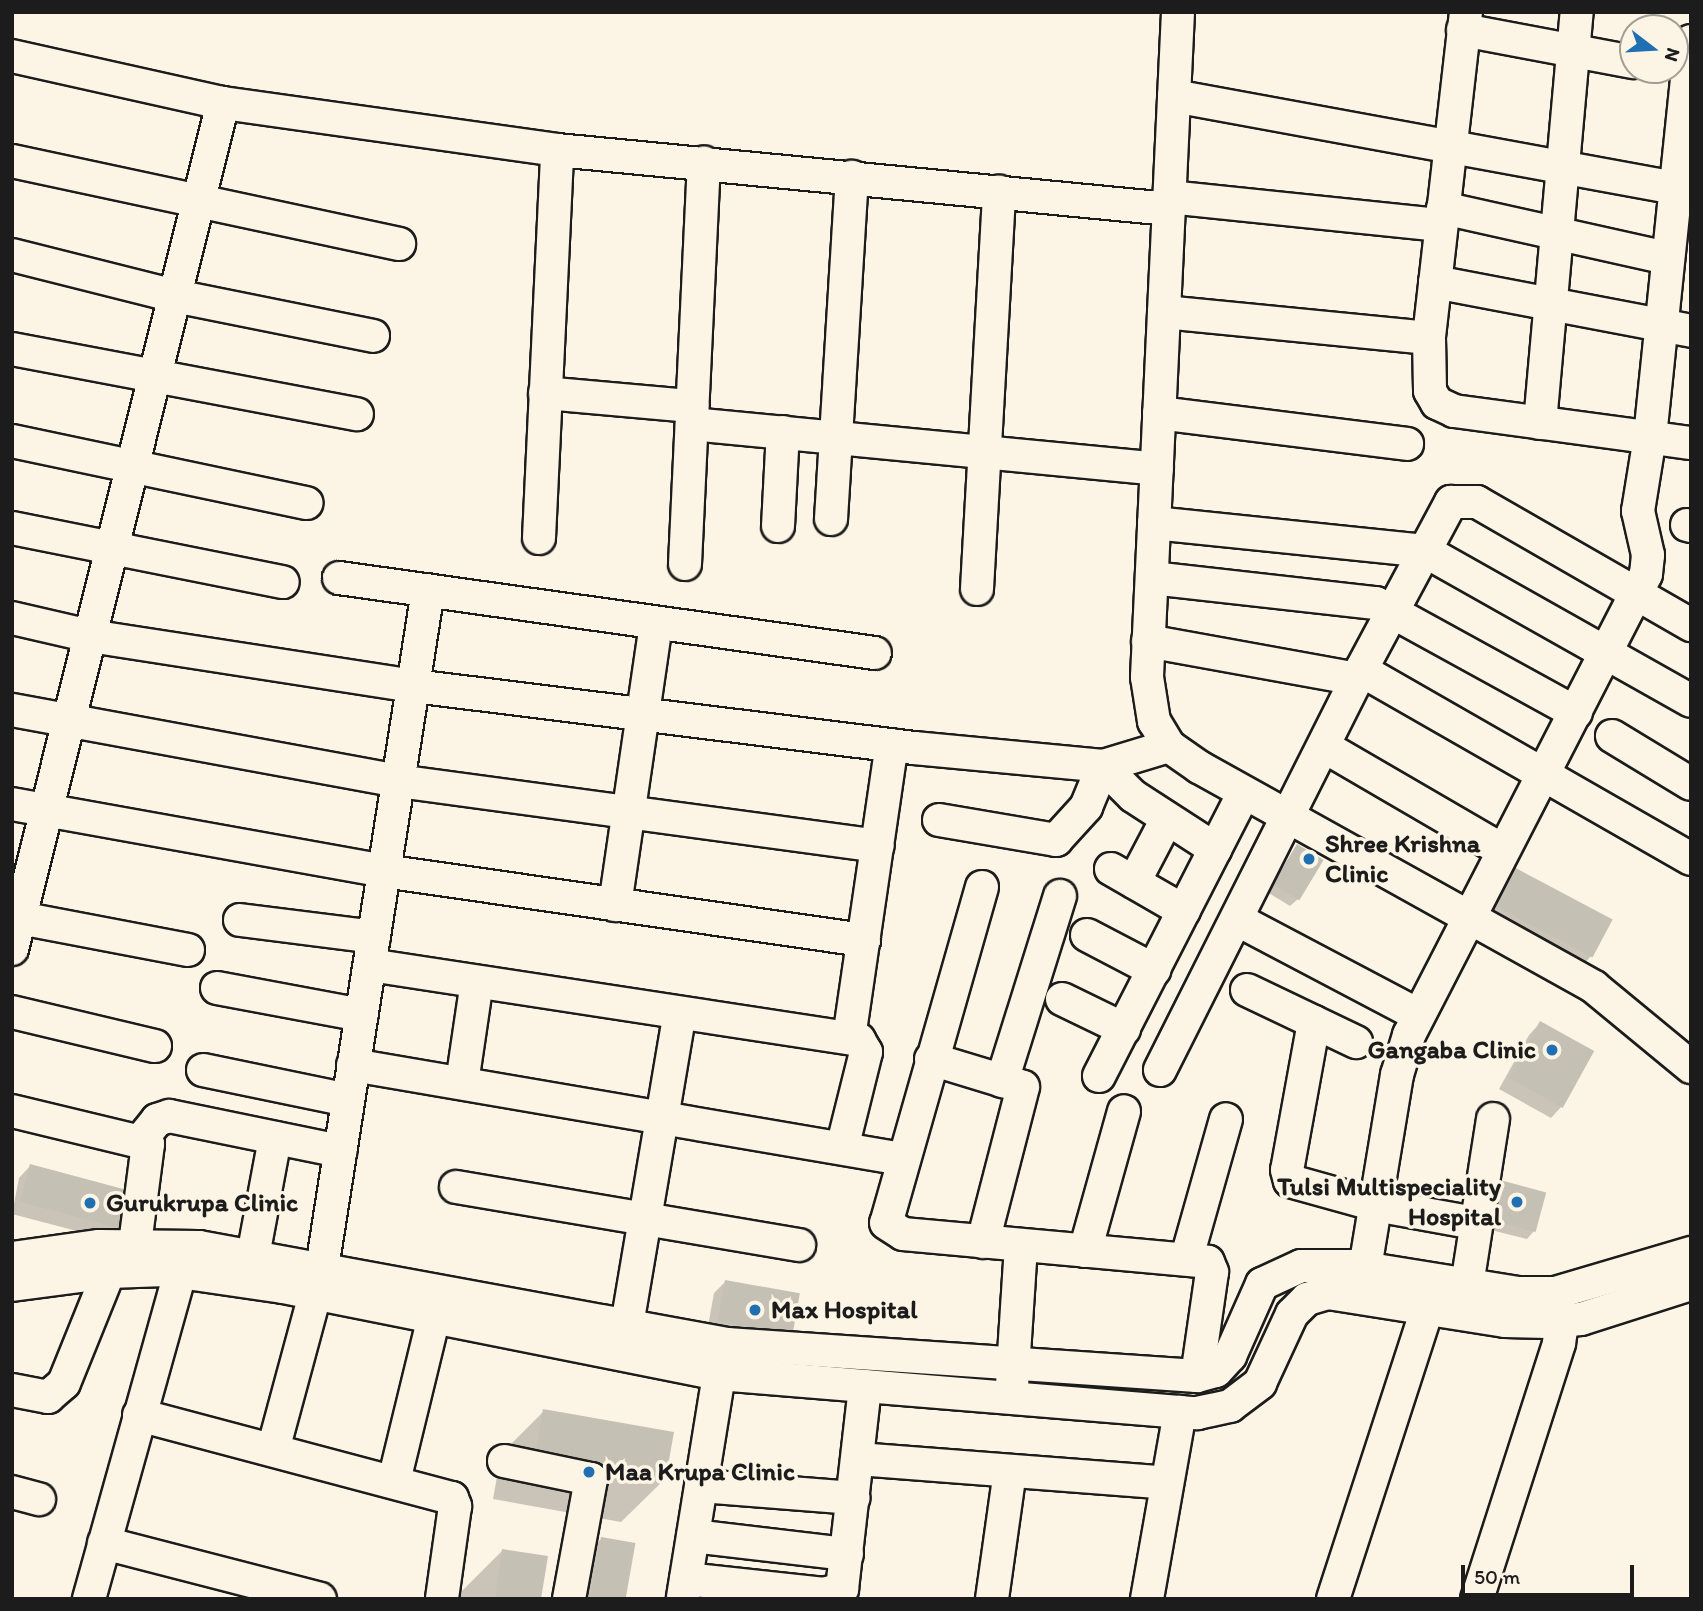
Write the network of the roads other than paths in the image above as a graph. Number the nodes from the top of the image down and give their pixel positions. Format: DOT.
graph roads {
  1 [pos="1178,12"];
  2 [pos="1577,12"];
  3 [pos="1464,21"];
  4 [pos="1571,51"];
  5 [pos="12,56"];
  6 [pos="1619,60"];
  7 [pos="1684,84"];
  8 [pos="1174,96"];
  9 [pos="223,103"];
  10 [pos="1450,146"];
  11 [pos="557,150"];
  12 [pos="12,160"];
  13 [pos="704,162"];
  14 [pos="1560,167"];
  15 [pos="852,177"];
  16 [pos="1682,189"];
  17 [pos="999,192"];
  18 [pos="198,202"];
  19 [pos="1169,203"];
  20 [pos="1442,216"];
  21 [pos="1554,233"];
  22 [pos="399,244"];
  23 [pos="12,255"];
  24 [pos="1666,258"];
  25 [pos="1435,282"];
  26 [pos="175,296"];
  27 [pos="1547,304"];
  28 [pos="1164,312"];
  29 [pos="1660,325"];
  30 [pos="1691,331"];
  31 [pos="373,336"];
  32 [pos="1429,338"];
  33 [pos="12,349"];
  34 [pos="154,379"];
  35 [pos="545,393"];
  36 [pos="1159,413"];
  37 [pos="356,414"];
  38 [pos="692,415"];
  39 [pos="1540,423"];
  40 [pos="783,432"];
  41 [pos="836,436"];
  42 [pos="1650,437"];
  43 [pos="12,441"];
  44 [pos="1407,443"];
  45 [pos="1691,443"];
  46 [pos="984,452"];
  47 [pos="133,463"];
  48 [pos="1157,469"];
  49 [pos="307,503"];
  50 [pos="831,519"];
  51 [pos="1154,523"];
  52 [pos="778,526"];
  53 [pos="12,528"];
  54 [pos="539,538"];
  55 [pos="111,551"];
  56 [pos="1425,551"];
  57 [pos="685,564"];
  58 [pos="339,578"];
  59 [pos="1152,578"];
  60 [pos="283,582"];
  61 [pos="977,589"];
  62 [pos="428,590"];
  63 [pos="1638,596"];
  64 [pos="1393,611"];
  65 [pos="12,618"];
  66 [pos="656,623"];
  67 [pos="1691,625"];
  68 [pos="90,636"];
  69 [pos="1148,641"];
  70 [pos="875,653"];
  71 [pos="1607,654"];
  72 [pos="1359,674"];
  73 [pos="414,686"];
  74 [pos="1691,701"];
  75 [pos="12,710"];
  76 [pos="1576,713"];
  77 [pos="644,715"];
  78 [pos="68,723"];
  79 [pos="1612,736"];
  80 [pos="892,745"];
  81 [pos="1169,746"];
  82 [pos="1325,747"];
  83 [pos="1103,766"];
  84 [pos="1542,776"];
  85 [pos="398,781"];
  86 [pos="1691,785"];
  87 [pos="1244,793"];
  88 [pos="12,804"];
  89 [pos="47,810"];
  90 [pos="628,812"];
  91 [pos="1291,818"];
  92 [pos="1167,819"];
  93 [pos="939,820"];
  94 [pos="878,846"];
  95 [pos="1215,849"];
  96 [pos="1502,850"];
  97 [pos="1691,859"];
  98 [pos="384,871"];
  99 [pos="982,887"];
  100 [pos="1060,896"];
  101 [pos="615,905"];
  102 [pos="1184,911"];
  103 [pos="1468,915"];
  104 [pos="240,919"];
  105 [pos="1238,920"];
  106 [pos="15,931"];
  107 [pos="1087,935"];
  108 [pos="864,940"];
  109 [pos="188,950"];
  110 [pos="372,951"];
  111 [pos="1154,970"];
  112 [pos="477,982"];
  113 [pos="217,988"];
  114 [pos="1247,990"];
  115 [pos="1062,999"];
  116 [pos="12,1012"];
  117 [pos="680,1013"];
  118 [pos="361,1015"];
  119 [pos="1418,1015"];
  120 [pos="1314,1022"];
  121 [pos="1124,1029"];
  122 [pos="849,1038"];
  123 [pos="1356,1042"];
  124 [pos="155,1046"];
  125 [pos="931,1059"];
  126 [pos="354,1065"];
  127 [pos="1691,1067"];
  128 [pos="203,1070"];
  129 [pos="1160,1070"];
  130 [pos="1099,1076"];
  131 [pos="1002,1081"];
  132 [pos="462,1083"];
  133 [pos="348,1100"];
  134 [pos="12,1111"];
  135 [pos="1124,1111"];
  136 [pos="663,1115"];
  137 [pos="1226,1119"];
  138 [pos="1493,1119"];
  139 [pos="275,1138"];
  140 [pos="141,1140"];
  141 [pos="842,1148"];
  142 [pos="340,1151"];
  143 [pos="902,1159"];
  144 [pos="456,1188"];
  145 [pos="1376,1205"];
  146 [pos="645,1219"];
  147 [pos="1475,1223"];
  148 [pos="983,1242"];
  149 [pos="799,1245"];
  150 [pos="1021,1247"];
  151 [pos="1085,1251"];
  152 [pos="1691,1253"];
  153 [pos="121,1254"];
  154 [pos="253,1256"];
  155 [pos="1187,1257"];
  156 [pos="12,1258"];
  157 [pos="1365,1268"];
  158 [pos="180,1272"];
  159 [pos="318,1281"];
  160 [pos="1691,1284"];
  161 [pos="12,1285"];
  162 [pos="1468,1285"];
  163 [pos="1429,1293"];
  164 [pos="1557,1307"];
  165 [pos="435,1317"];
  166 [pos="627,1325"];
  167 [pos="723,1343"];
  168 [pos="1013,1363"];
  169 [pos="719,1374"];
  170 [pos="1197,1376"];
  171 [pos="865,1386"];
  172 [pos="12,1390"];
  173 [pos="1012,1398"];
  174 [pos="1180,1412"];
  175 [pos="139,1415"];
  176 [pos="273,1450"];
  177 [pos="858,1459"];
  178 [pos="504,1461"];
  179 [pos="1010,1471"];
  180 [pos="394,1481"];
  181 [pos="1167,1483"];
  182 [pos="701,1486"];
  183 [pos="854,1497"];
  184 [pos="693,1536"];
  185 [pos="104,1543"];
  186 [pos="848,1554"];
  187 [pos="684,1589"];
  188 [pos="89,1599"];
  189 [pos="320,1599"];
  190 [pos="442,1599"];
  191 [pos="569,1599"];
  192 [pos="992,1599"];
  193 [pos="1147,1599"];
  194 [pos="1332,1599"];
  195 [pos="1477,1599"];
  1 -- 8 [label="street"];
  2 -- 4 [label="street"];
  3 -- 4 [label="street"];
  3 -- 10 [label="street"];
  4 -- 6 [label="street"];
  4 -- 14 [label="street"];
  5 -- 9 [label="street"];
  7 -- 16 [label="street"];
  8 -- 10 [label="street"];
  8 -- 19 [label="street"];
  9 -- 11 [label="street"];
  9 -- 18 [label="street"];
  10 -- 14 [label="street"];
  10 -- 20 [label="street"];
  11 -- 13 [label="street"];
  11 -- 35 [label="street"];
  12 -- 18 [label="street"];
  13 -- 15 [label="street"];
  13 -- 38 [label="street"];
  14 -- 16 [label="street"];
  14 -- 21 [label="street"];
  15 -- 17 [label="street"];
  15 -- 41 [label="street"];
  16 -- 24 [label="street"];
  17 -- 19 [label="street"];
  17 -- 46 [label="street"];
  18 -- 22 [label="street"];
  18 -- 26 [label="street"];
  19 -- 20 [label="street"];
  19 -- 28 [label="street"];
  20 -- 21 [label="street"];
  20 -- 25 [label="street"];
  21 -- 24 [label="street"];
  21 -- 27 [label="street"];
  23 -- 26 [label="street"];
  24 -- 29 [label="street"];
  25 -- 27 [label="street"];
  25 -- 32 [label="street"];
  26 -- 31 [label="street"];
  26 -- 34 [label="street"];
  27 -- 29 [label="street"];
  27 -- 39 [label="street"];
  28 -- 32 [label="street"];
  28 -- 36 [label="street"];
  29 -- 30 [label="street"];
  29 -- 42 [label="street"];
  32 -- 39 [label="street"];
  33 -- 34 [label="street"];
  34 -- 37 [label="street"];
  34 -- 47 [label="street"];
  35 -- 38 [label="street"];
  35 -- 54 [label="street"];
  36 -- 44 [label="street"];
  36 -- 48 [label="street"];
  38 -- 40 [label="street"];
  38 -- 57 [label="street"];
  39 -- 42 [label="street"];
  40 -- 41 [label="street"];
  40 -- 52 [label="street"];
  41 -- 46 [label="street"];
  41 -- 50 [label="street"];
  42 -- 45 [label="street"];
  42 -- 63 [label="street"];
  43 -- 47 [label="street"];
  46 -- 48 [label="street"];
  46 -- 61 [label="street"];
  47 -- 49 [label="street"];
  47 -- 55 [label="street"];
  48 -- 51 [label="street"];
  51 -- 56 [label="street"];
  51 -- 59 [label="street"];
  53 -- 55 [label="street"];
  55 -- 60 [label="street"];
  55 -- 68 [label="street"];
  56 -- 63 [label="street"];
  56 -- 64 [label="street"];
  56 -- 71 [label="street"];
  58 -- 62 [label="street"];
  59 -- 64 [label="street"];
  59 -- 69 [label="street"];
  62 -- 66 [label="street"];
  62 -- 73 [label="street"];
  63 -- 67 [label="street"];
  63 -- 71 [label="street"];
  64 -- 72 [label="street"];
  64 -- 76 [label="street"];
  65 -- 68 [label="street"];
  66 -- 70 [label="street"];
  66 -- 77 [label="street"];
  68 -- 73 [label="street"];
  68 -- 78 [label="street"];
  69 -- 72 [label="street"];
  69 -- 81 [label="street"];
  71 -- 74 [label="street"];
  71 -- 76 [label="street"];
  72 -- 82 [label="street"];
  72 -- 84 [label="street"];
  73 -- 77 [label="street"];
  73 -- 85 [label="street"];
  75 -- 78 [label="street"];
  76 -- 84 [label="street"];
  77 -- 80 [label="street"];
  77 -- 90 [label="street"];
  78 -- 85 [label="street"];
  78 -- 89 [label="street"];
  79 -- 86 [label="street"];
  80 -- 83 [label="street"];
  80 -- 94 [label="street"];
  81 -- 83 [label="street"];
  81 -- 87 [label="street"];
  82 -- 91 [label="street"];
  82 -- 96 [label="street"];
  83 -- 92 [label="street"];
  83 -- 93 [label="street"];
  84 -- 96 [label="street"];
  84 -- 97 [label="street"];
  85 -- 90 [label="street"];
  85 -- 98 [label="street"];
  87 -- 91 [label="street"];
  87 -- 95 [label="street"];
  88 -- 89 [label="street"];
  89 -- 98 [label="street"];
  89 -- 106 [label="street"];
  90 -- 94 [label="street"];
  90 -- 101 [label="street"];
  91 -- 103 [label="street"];
  91 -- 105 [label="street"];
  92 -- 95 [label="street"];
  92 -- 102 [label="street"];
  94 -- 108 [label="street"];
  95 -- 102 [label="street"];
  96 -- 103 [label="street"];
  98 -- 101 [label="street"];
  98 -- 110 [label="street"];
  99 -- 125 [label="street"];
  100 -- 131 [label="street"];
  101 -- 108 [label="street"];
  102 -- 111 [label="street"];
  103 -- 119 [label="street"];
  103 -- 127 [label="street"];
  104 -- 110 [label="street"];
  105 -- 119 [label="street"];
  105 -- 129 [label="street"];
  106 -- 109 [label="street"];
  107 -- 111 [label="street"];
  108 -- 122 [label="street"];
  110 -- 112 [label="street"];
  110 -- 118 [label="street"];
  111 -- 121 [label="street"];
  112 -- 117 [label="street"];
  112 -- 132 [label="street"];
  113 -- 118 [label="street"];
  114 -- 120 [label="street"];
  115 -- 121 [label="street"];
  116 -- 124 [label="street"];
  117 -- 122 [label="street"];
  117 -- 136 [label="street"];
  118 -- 126 [label="street"];
  119 -- 145 [label="street"];
  120 -- 123 [label="street"];
  120 -- 145 [label="street"];
  121 -- 130 [label="street"];
  122 -- 141 [label="street"];
  125 -- 131 [label="street"];
  125 -- 143 [label="street"];
  126 -- 132 [label="street"];
  126 -- 133 [label="street"];
  128 -- 133 [label="street"];
  131 -- 148 [label="street"];
  132 -- 136 [label="street"];
  133 -- 142 [label="street"];
  134 -- 140 [label="street"];
  135 -- 151 [label="street"];
  136 -- 141 [label="street"];
  136 -- 146 [label="street"];
  137 -- 155 [label="street"];
  138 -- 147 [label="street"];
  139 -- 140 [label="street"];
  139 -- 142 [label="street"];
  139 -- 154 [label="street"];
  140 -- 153 [label="street"];
  141 -- 143 [label="street"];
  142 -- 159 [label="street"];
  143 -- 148 [label="street"];
  144 -- 146 [label="street"];
  145 -- 147 [label="street"];
  145 -- 157 [label="street"];
  146 -- 149 [label="street"];
  146 -- 166 [label="street"];
  147 -- 162 [label="street"];
  148 -- 150 [label="street"];
  150 -- 151 [label="street"];
  150 -- 168 [label="street"];
  151 -- 155 [label="street"];
  152 -- 164 [label="street"];
  153 -- 154 [label="street"];
  153 -- 156 [label="street"];
  153 -- 158 [label="street"];
  153 -- 161 [label="street"];
  153 -- 172 [label="street"];
  154 -- 159 [label="street"];
  155 -- 170 [label="street"];
  157 -- 163 [label="street"];
  157 -- 170 [label="street"];
  158 -- 159 [label="street"];
  158 -- 175 [label="street"];
  159 -- 165 [label="street"];
  159 -- 166 [label="street"];
  159 -- 176 [label="street"];
  160 -- 164 [label="street"];
  162 -- 163 [label="street"];
  162 -- 164 [label="street"];
  163 -- 164 [label="street"];
  163 -- 174 [label="street"];
  163 -- 194 [label="street"];
  164 -- 195 [label="street"];
  165 -- 169 [label="street"];
  165 -- 180 [label="street"];
  166 -- 167 [label="street"];
  167 -- 168 [label="street"];
  167 -- 169 [label="street"];
  168 -- 170 [label="street"];
  168 -- 173 [label="street"];
  169 -- 171 [label="street"];
  169 -- 182 [label="street"];
  171 -- 173 [label="street"];
  171 -- 177 [label="street"];
  173 -- 174 [label="street"];
  174 -- 181 [label="street"];
  175 -- 176 [label="street"];
  175 -- 185 [label="street"];
  176 -- 180 [label="street"];
  177 -- 179 [label="street"];
  177 -- 183 [label="street"];
  178 -- 191 [label="street"];
  179 -- 181 [label="street"];
  179 -- 192 [label="street"];
  180 -- 190 [label="street"];
  181 -- 193 [label="street"];
  182 -- 183 [label="street"];
  182 -- 184 [label="street"];
  183 -- 186 [label="street"];
  184 -- 186 [label="street"];
  184 -- 187 [label="street"];
  185 -- 188 [label="street"];
  185 -- 189 [label="street"];
  186 -- 187 [label="street"];
}
